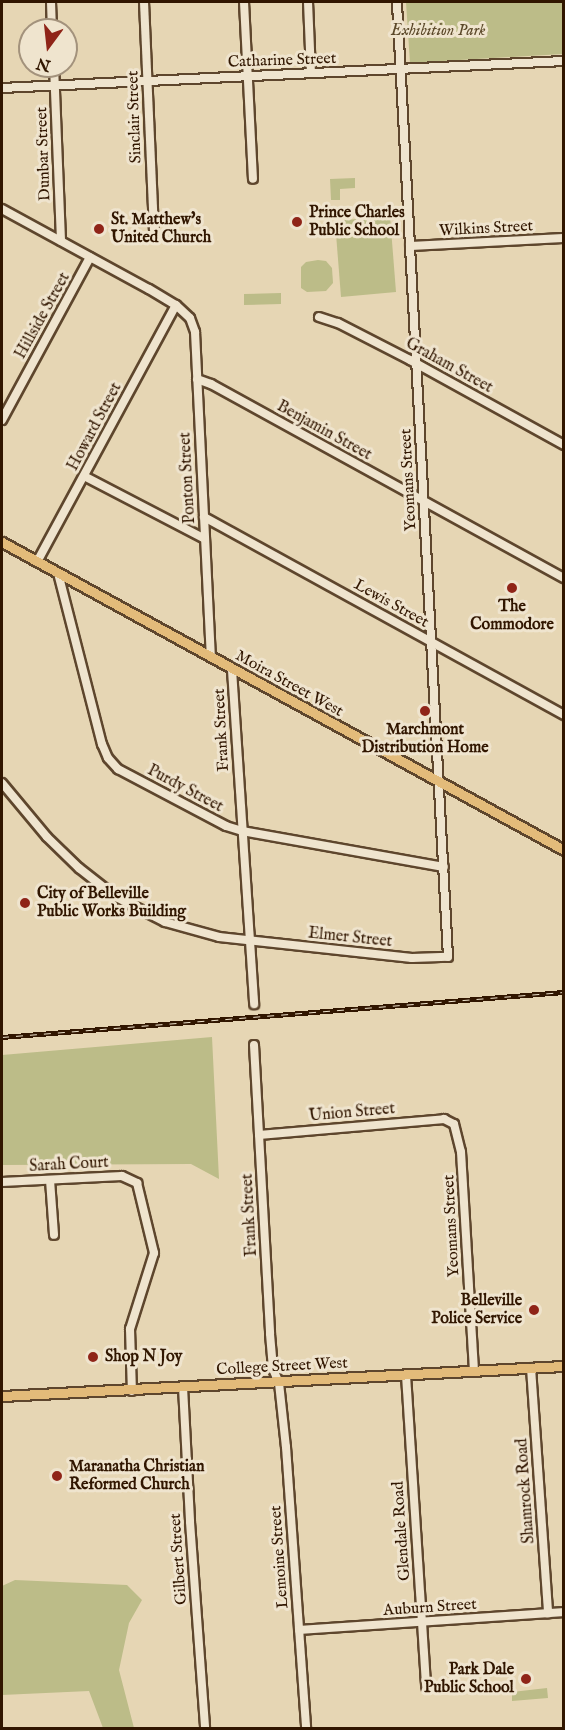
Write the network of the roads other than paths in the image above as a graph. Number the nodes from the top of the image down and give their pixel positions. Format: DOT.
graph roads {
  1 [pos="51,2"];
  2 [pos="144,2"];
  3 [pos="244,2"];
  4 [pos="308,2"];
  5 [pos="397,2"];
  6 [pos="52,18"];
  7 [pos="564,61"];
  8 [pos="400,71"];
  9 [pos="311,73"];
  10 [pos="248,76"];
  11 [pos="54,78"];
  12 [pos="147,82"];
  13 [pos="54,85"];
  14 [pos="2,88"];
  15 [pos="253,179"];
  16 [pos="2,209"];
  17 [pos="154,230"];
  18 [pos="564,238"];
  19 [pos="61,241"];
  20 [pos="410,246"];
  21 [pos="90,257"];
  22 [pos="176,304"];
  23 [pos="319,316"];
  24 [pos="416,363"];
  25 [pos="197,379"];
  26 [pos="2,420"];
  27 [pos="564,445"];
  28 [pos="84,476"];
  29 [pos="424,501"];
  30 [pos="204,518"];
  31 [pos="205,539"];
  32 [pos="2,542"];
  33 [pos="37,562"];
  34 [pos="58,573"];
  35 [pos="564,578"];
  36 [pos="432,643"];
  37 [pos="211,657"];
  38 [pos="232,670"];
  39 [pos="564,715"];
  40 [pos="2,783"];
  41 [pos="439,784"];
  42 [pos="242,831"];
  43 [pos="564,850"];
  44 [pos="444,867"];
  45 [pos="249,940"];
  46 [pos="448,957"];
  47 [pos="254,1004"];
  48 [pos="254,1045"];
  49 [pos="448,1121"];
  50 [pos="259,1135"];
  51 [pos="50,1180"];
  52 [pos="2,1182"];
  53 [pos="54,1235"];
  54 [pos="564,1366"];
  55 [pos="531,1368"];
  56 [pos="474,1371"];
  57 [pos="406,1375"];
  58 [pos="279,1383"];
  59 [pos="183,1387"];
  60 [pos="132,1391"];
  61 [pos="2,1396"];
  62 [pos="564,1612"];
  63 [pos="548,1613"];
  64 [pos="421,1622"];
  65 [pos="299,1630"];
  66 [pos="426,1686"];
  67 [pos="205,1728"];
  68 [pos="306,1728"];
  1 -- 6 [label="street"];
  2 -- 12 [label="street, Sinclair Street"];
  3 -- 10 [label="street"];
  4 -- 9 [label="street"];
  5 -- 8 [label="street, Yeomans Street"];
  7 -- 8 [label="street, Catharine Street"];
  8 -- 9 [label="street, Catharine Street"];
  8 -- 20 [label="street, Yeomans Street"];
  9 -- 10 [label="street, Catharine Street"];
  10 -- 12 [label="street, Catharine Street"];
  10 -- 15 [label="street"];
  11 -- 13 [label="street, Dunbar Street"];
  12 -- 13 [label="street, Catharine Street"];
  12 -- 17 [label="street, Sinclair Street"];
  13 -- 14 [label="street, Catharine Street"];
  13 -- 19 [label="street, Dunbar Street"];
  16 -- 19 [label="street"];
  18 -- 20 [label="street, Wilkins Street"];
  19 -- 21 [label="street"];
  20 -- 24 [label="street, Yeomans Street"];
  21 -- 22 [label="street"];
  21 -- 26 [label="street, Hillside Street"];
  22 -- 25 [label="street, Ponton Street"];
  22 -- 28 [label="street, Howard Street"];
  23 -- 24 [label="street, Graham Street"];
  24 -- 27 [label="street, Graham Street"];
  24 -- 29 [label="street, Yeomans Street"];
  25 -- 29 [label="street, Benjamin Street"];
  25 -- 30 [label="street, Ponton Street"];
  28 -- 31 [label="street"];
  28 -- 33 [label="street, Howard Street"];
  29 -- 35 [label="street, Benjamin Street"];
  29 -- 36 [label="street, Yeomans Street"];
  30 -- 31 [label="street, Ponton Street"];
  30 -- 36 [label="street, Lewis Street"];
  31 -- 37 [label="street, Ponton Street"];
  32 -- 33 [label="main road, Moira Street West"];
  33 -- 34 [label="main road, Moira Street West"];
  34 -- 37 [label="main road, Moira Street West"];
  34 -- 42 [label="street, Purdy Street"];
  36 -- 39 [label="street, Lewis Street"];
  36 -- 41 [label="street, Yeomans Street"];
  37 -- 38 [label="main road, Moira Street West"];
  38 -- 41 [label="main road, Moira Street West"];
  38 -- 42 [label="street, Frank Street"];
  40 -- 45 [label="street, Elmer Street"];
  41 -- 43 [label="main road, Moira Street West"];
  41 -- 44 [label="street, Yeomans Street"];
  42 -- 44 [label="street, Purdy Street"];
  42 -- 45 [label="street, Frank Street"];
  44 -- 46 [label="street, Yeomans Street"];
  45 -- 46 [label="street, Elmer Street"];
  45 -- 47 [label="street, Frank Street"];
  48 -- 50 [label="street, Frank Street"];
  49 -- 50 [label="street, Union Street"];
  49 -- 56 [label="street, Yeomans Street"];
  50 -- 58 [label="street, Frank Street"];
  51 -- 52 [label="street, Sarah Court"];
  51 -- 53 [label="street"];
  51 -- 60 [label="street, Sarah Court"];
  54 -- 55 [label="main road, College Street West"];
  55 -- 56 [label="main road, College Street West"];
  55 -- 63 [label="street, Shamrock Road"];
  56 -- 57 [label="main road, College Street West"];
  57 -- 58 [label="main road, College Street West"];
  57 -- 64 [label="street, Glendale Road"];
  58 -- 59 [label="main road, College Street West"];
  58 -- 65 [label="street, Lemoine Street"];
  59 -- 60 [label="main road, College Street West"];
  59 -- 67 [label="street, Gilbert Street"];
  60 -- 61 [label="main road, College Street West"];
  62 -- 63 [label="street, Auburn Street"];
  63 -- 64 [label="street, Auburn Street"];
  64 -- 65 [label="street, Auburn Street"];
  64 -- 66 [label="street, Glendale Road"];
  65 -- 68 [label="street, Lemoine Street"];
}
